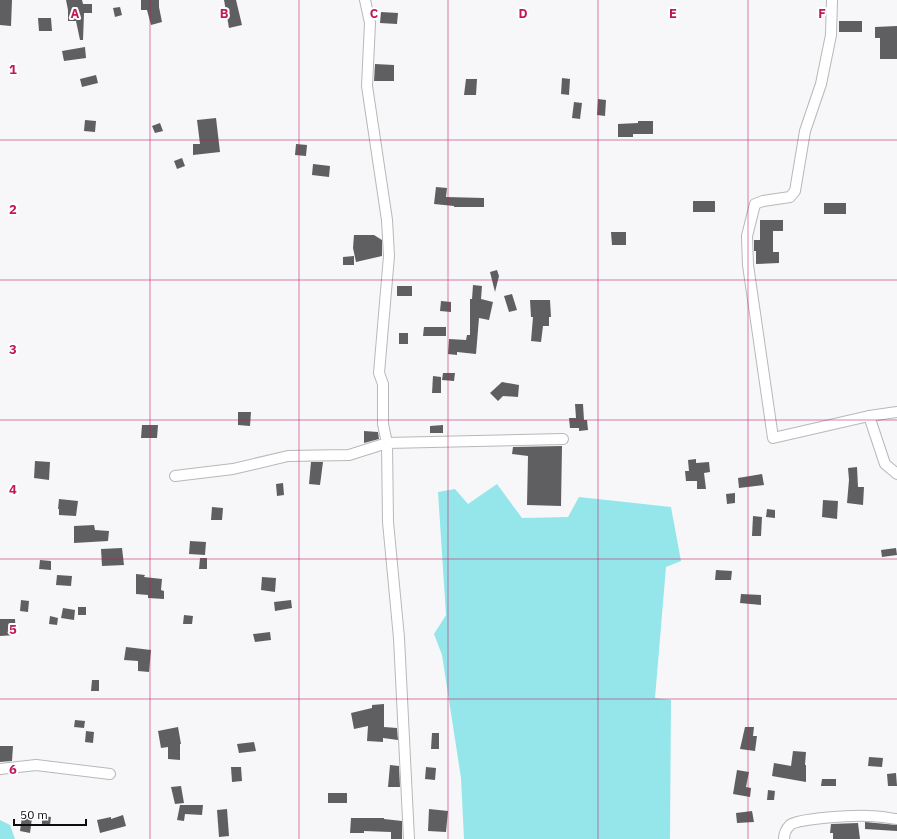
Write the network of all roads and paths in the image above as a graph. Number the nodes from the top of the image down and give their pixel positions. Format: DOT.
graph roads {
  1 [pos="365,0"];
  2 [pos="832,0"];
  3 [pos="897,412"];
  4 [pos="869,416"];
  5 [pos="563,439"];
  6 [pos="387,443"];
  7 [pos="897,474"];
  8 [pos="175,476"];
  9 [pos="0,769"];
  10 [pos="110,774"];
  11 [pos="897,819"];
  12 [pos="409,839"];
  13 [pos="784,839"];
  1 -- 6 [label="street"];
  2 -- 4 [label="street"];
  3 -- 4 [label="street"];
  4 -- 7 [label="street"];
  5 -- 6 [label="street"];
  6 -- 8 [label="street"];
  6 -- 12 [label="street"];
  9 -- 10 [label="street"];
  11 -- 13 [label="street"];
}
